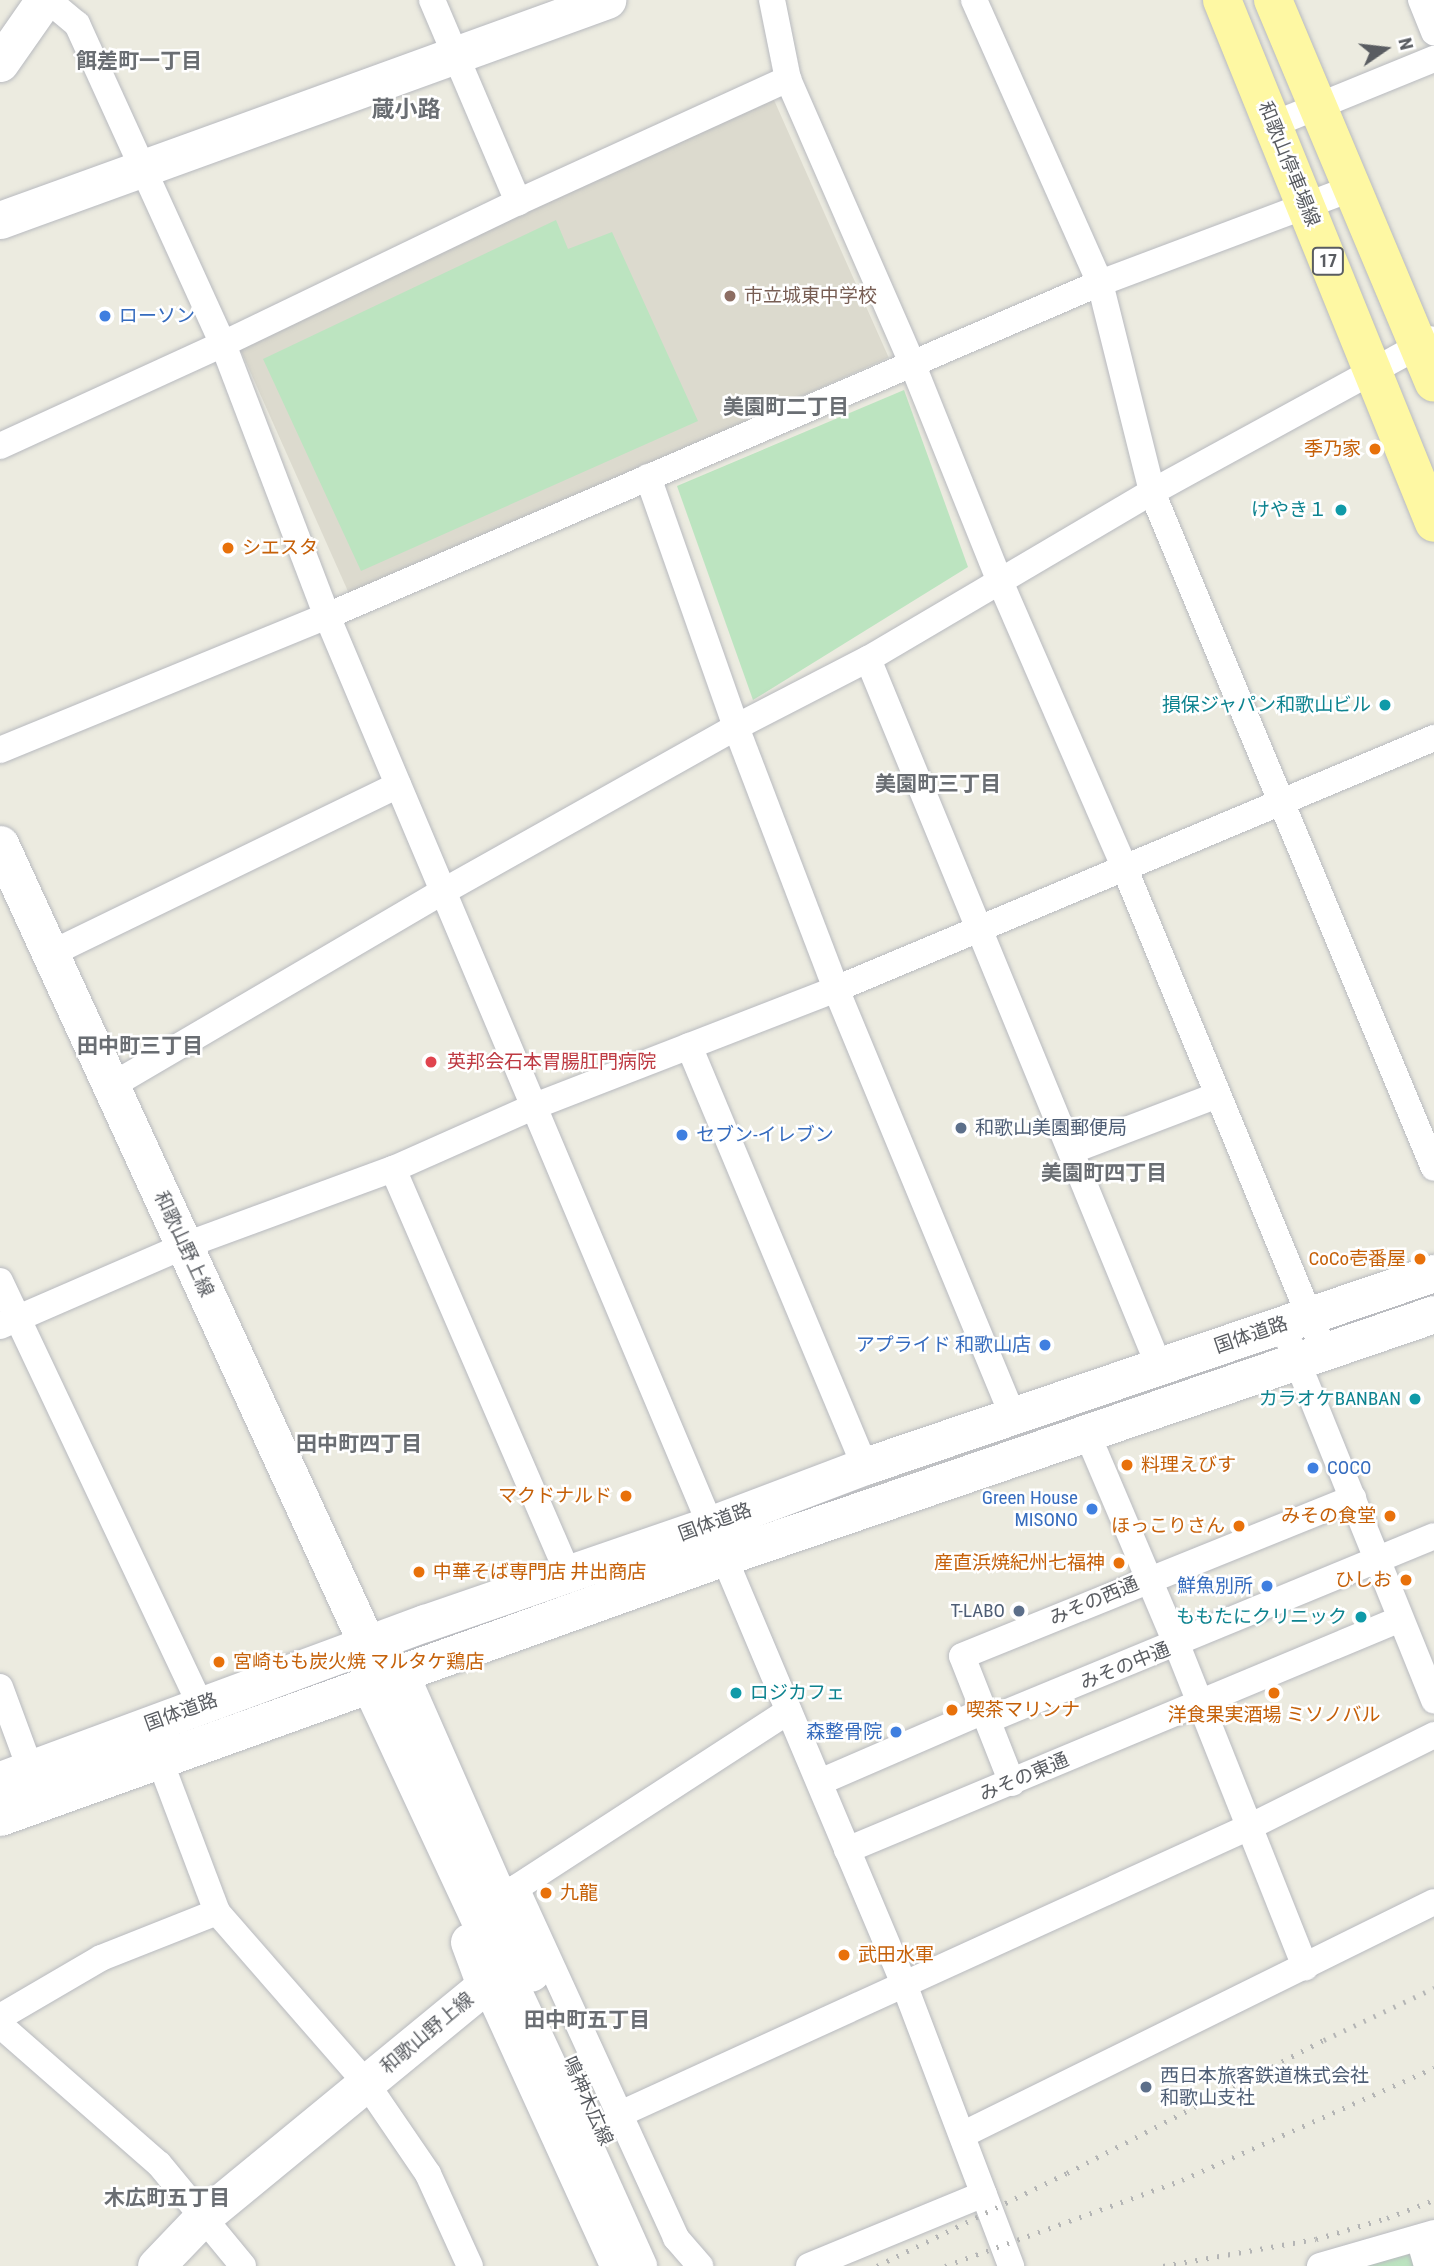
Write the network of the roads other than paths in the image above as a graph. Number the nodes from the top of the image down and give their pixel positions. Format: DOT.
graph roads {
  1 [pos="46,0"];
  2 [pos="432,0"];
  3 [pos="607,0"];
  4 [pos="772,0"];
  5 [pos="974,0"];
  6 [pos="1222,0"];
  7 [pos="1273,0"];
  8 [pos="1421,0"];
  9 [pos="1434,32"];
  10 [pos="456,53"];
  11 [pos="1434,59"];
  12 [pos="0,63"];
  13 [pos="788,79"];
  14 [pos="1317,107"];
  15 [pos="1272,125"];
  16 [pos="142,169"];
  17 [pos="1350,188"];
  18 [pos="518,202"];
  19 [pos="1306,207"];
  20 [pos="0,220"];
  21 [pos="1100,283"];
  22 [pos="1426,342"];
  23 [pos="223,344"];
  24 [pos="912,363"];
  25 [pos="1373,373"];
  26 [pos="1434,383"];
  27 [pos="0,446"];
  28 [pos="648,477"];
  29 [pos="1152,492"];
  30 [pos="1434,523"];
  31 [pos="999,579"];
  32 [pos="327,617"];
  33 [pos="868,659"];
  34 [pos="736,727"];
  35 [pos="1434,738"];
  36 [pos="0,750"];
  37 [pos="398,785"];
  38 [pos="1281,802"];
  39 [pos="2,856"];
  40 [pos="1124,867"];
  41 [pos="444,891"];
  42 [pos="979,928"];
  43 [pos="50,954"];
  44 [pos="836,989"];
  45 [pos="690,1046"];
  46 [pos="111,1086"];
  47 [pos="1218,1095"];
  48 [pos="535,1106"];
  49 [pos="1071,1151"];
  50 [pos="1434,1168"];
  51 [pos="393,1169"];
  52 [pos="186,1245"];
  53 [pos="1434,1273"];
  54 [pos="0,1281"];
  55 [pos="1434,1314"];
  56 [pos="1296,1320"];
  57 [pos="9,1323"];
  58 [pos="1311,1356"];
  59 [pos="1159,1366"];
  60 [pos="1013,1416"];
  61 [pos="1086,1432"];
  62 [pos="864,1466"];
  63 [pos="1353,1498"];
  64 [pos="1434,1536"];
  65 [pos="718,1541"];
  66 [pos="1377,1559"];
  67 [pos="568,1573"];
  68 [pos="1148,1579"];
  69 [pos="1400,1619"];
  70 [pos="367,1644"];
  71 [pos="1177,1645"];
  72 [pos="385,1680"];
  73 [pos="0,1687"];
  74 [pos="1434,1700"];
  75 [pos="1200,1704"];
  76 [pos="200,1705"];
  77 [pos="789,1711"];
  78 [pos="986,1716"];
  79 [pos="146,1724"];
  80 [pos="1434,1735"];
  81 [pos="160,1761"];
  82 [pos="15,1774"];
  83 [pos="820,1782"];
  84 [pos="1012,1783"];
  85 [pos="0,1817"];
  86 [pos="1249,1826"];
  87 [pos="846,1850"];
  88 [pos="494,1895"];
  89 [pos="1434,1902"];
  90 [pos="217,1912"];
  91 [pos="1305,1967"];
  92 [pos="904,1983"];
  93 [pos="485,1985"];
  94 [pos="0,2017"];
  95 [pos="0,2025"];
  96 [pos="366,2083"];
  97 [pos="618,2115"];
  98 [pos="962,2135"];
  99 [pos="984,2194"];
  100 [pos="203,2217"];
  101 [pos="1427,2235"];
  102 [pos="156,2266"];
  103 [pos="243,2266"];
  104 [pos="470,2266"];
  105 [pos="613,2266"];
  106 [pos="638,2266"];
  107 [pos="664,2266"];
  108 [pos="700,2266"];
  109 [pos="809,2266"];
  110 [pos="1011,2266"];
  111 [pos="1320,2266"];
  112 [pos="1427,2266"];
  1 -- 12 [label="street"];
  1 -- 16 [label="street"];
  2 -- 10 [label="street"];
  3 -- 10 [label="street"];
  4 -- 13 [label="street"];
  5 -- 21 [label="street"];
  6 -- 15 [label="main road, 和歌山停車場線 / 17"];
  7 -- 14 [label="main road, 17"];
  8 -- 9 [label="street"];
  10 -- 16 [label="street"];
  10 -- 18 [label="street"];
  11 -- 14 [label="street"];
  13 -- 18 [label="street"];
  13 -- 24 [label="street"];
  14 -- 15 [label="street"];
  14 -- 17 [label="main road, 17"];
  15 -- 19 [label="main road, 和歌山停車場線 / 17"];
  16 -- 20 [label="street"];
  16 -- 23 [label="street"];
  17 -- 19 [label="street"];
  17 -- 22 [label="main road, 17"];
  18 -- 23 [label="street"];
  19 -- 21 [label="street"];
  19 -- 25 [label="main road, 和歌山停車場線 / 17"];
  21 -- 24 [label="street"];
  21 -- 29 [label="street"];
  22 -- 25 [label="street"];
  22 -- 26 [label="main road, 17"];
  23 -- 27 [label="street"];
  23 -- 32 [label="street"];
  24 -- 28 [label="street"];
  24 -- 31 [label="street"];
  25 -- 29 [label="street"];
  25 -- 30 [label="main road, 和歌山停車場線 / 17"];
  28 -- 32 [label="street"];
  28 -- 34 [label="street"];
  29 -- 31 [label="street"];
  29 -- 38 [label="street"];
  31 -- 33 [label="street"];
  31 -- 40 [label="street"];
  32 -- 36 [label="street"];
  32 -- 37 [label="street"];
  33 -- 34 [label="street"];
  33 -- 42 [label="street"];
  34 -- 41 [label="street"];
  34 -- 44 [label="street"];
  35 -- 38 [label="street"];
  37 -- 41 [label="street"];
  37 -- 43 [label="street"];
  38 -- 40 [label="street"];
  38 -- 50 [label="street"];
  39 -- 43 [label="street, 和歌山野上線"];
  40 -- 42 [label="street"];
  40 -- 47 [label="street"];
  41 -- 46 [label="street"];
  41 -- 48 [label="street"];
  42 -- 44 [label="street"];
  42 -- 49 [label="street"];
  43 -- 46 [label="street, 和歌山野上線"];
  44 -- 45 [label="street"];
  44 -- 60 [label="street"];
  45 -- 48 [label="street"];
  45 -- 62 [label="street"];
  46 -- 52 [label="street, 和歌山野上線"];
  47 -- 49 [label="street"];
  47 -- 56 [label="street"];
  48 -- 51 [label="street"];
  48 -- 65 [label="street"];
  49 -- 59 [label="street"];
  51 -- 52 [label="street"];
  51 -- 67 [label="street"];
  52 -- 57 [label="street"];
  52 -- 70 [label="street, 和歌山野上線"];
  53 -- 56 [label="street, 国体道路"];
  54 -- 57 [label="street"];
  55 -- 58 [label="street, 国体道路"];
  56 -- 58 [label="street"];
  56 -- 59 [label="street, 国体道路"];
  57 -- 76 [label="street"];
  58 -- 61 [label="street, 国体道路"];
  58 -- 63 [label="street"];
  59 -- 60 [label="street, 国体道路"];
  60 -- 62 [label="street, 国体道路"];
  61 -- 65 [label="street, 国体道路"];
  61 -- 68 [label="street"];
  62 -- 65 [label="street, 国体道路"];
  63 -- 66 [label="street"];
  63 -- 68 [label="street, みその西通"];
  64 -- 66 [label="street, みその中通"];
  65 -- 67 [label="street, 国体道路"];
  65 -- 72 [label="street, 国体道路"];
  65 -- 77 [label="street"];
  66 -- 69 [label="street"];
  66 -- 71 [label="street, みその中通"];
  67 -- 70 [label="street, 国体道路"];
  68 -- 71 [label="street"];
  68 -- 78 [label="street, みその西通"];
  69 -- 74 [label="street"];
  69 -- 75 [label="street, みその東通"];
  70 -- 72 [label="street, 和歌山野上線"];
  70 -- 76 [label="street, 国体道路"];
  71 -- 75 [label="street"];
  71 -- 78 [label="street, みその中通"];
  72 -- 81 [label="street, 国体道路"];
  72 -- 88 [label="street, 和歌山野上線"];
  73 -- 82 [label="street"];
  75 -- 84 [label="street, みその東通"];
  75 -- 86 [label="street"];
  76 -- 79 [label="street, 国体道路"];
  77 -- 83 [label="street"];
  77 -- 88 [label="street"];
  78 -- 83 [label="street, みその中通"];
  78 -- 84 [label="street, みその西通"];
  79 -- 81 [label="street"];
  79 -- 82 [label="street, 国体道路"];
  80 -- 86 [label="street"];
  81 -- 85 [label="street, 国体道路"];
  81 -- 90 [label="street"];
  83 -- 87 [label="street"];
  84 -- 87 [label="street, みその東通"];
  86 -- 91 [label="street"];
  86 -- 92 [label="street"];
  87 -- 92 [label="street"];
  88 -- 93 [label="street, 和歌山野上線"];
  88 -- 97 [label="street"];
  88 -- 106 [label="street, 鳴神木広線"];
  88 -- 107 [label="street, 鳴神木広線"];
  89 -- 91 [label="street"];
  90 -- 94 [label="street"];
  90 -- 96 [label="street"];
  91 -- 98 [label="street"];
  92 -- 97 [label="street"];
  92 -- 98 [label="street"];
  93 -- 96 [label="street, 和歌山野上線"];
  93 -- 105 [label="street"];
  95 -- 100 [label="street"];
  96 -- 100 [label="street, 和歌山野上線"];
  96 -- 104 [label="street"];
  97 -- 108 [label="street"];
  98 -- 99 [label="street"];
  99 -- 109 [label="street"];
  99 -- 110 [label="street"];
  100 -- 102 [label="street, 和歌山野上線"];
  100 -- 103 [label="street"];
  101 -- 111 [label="street"];
  101 -- 112 [label="street"];
}
